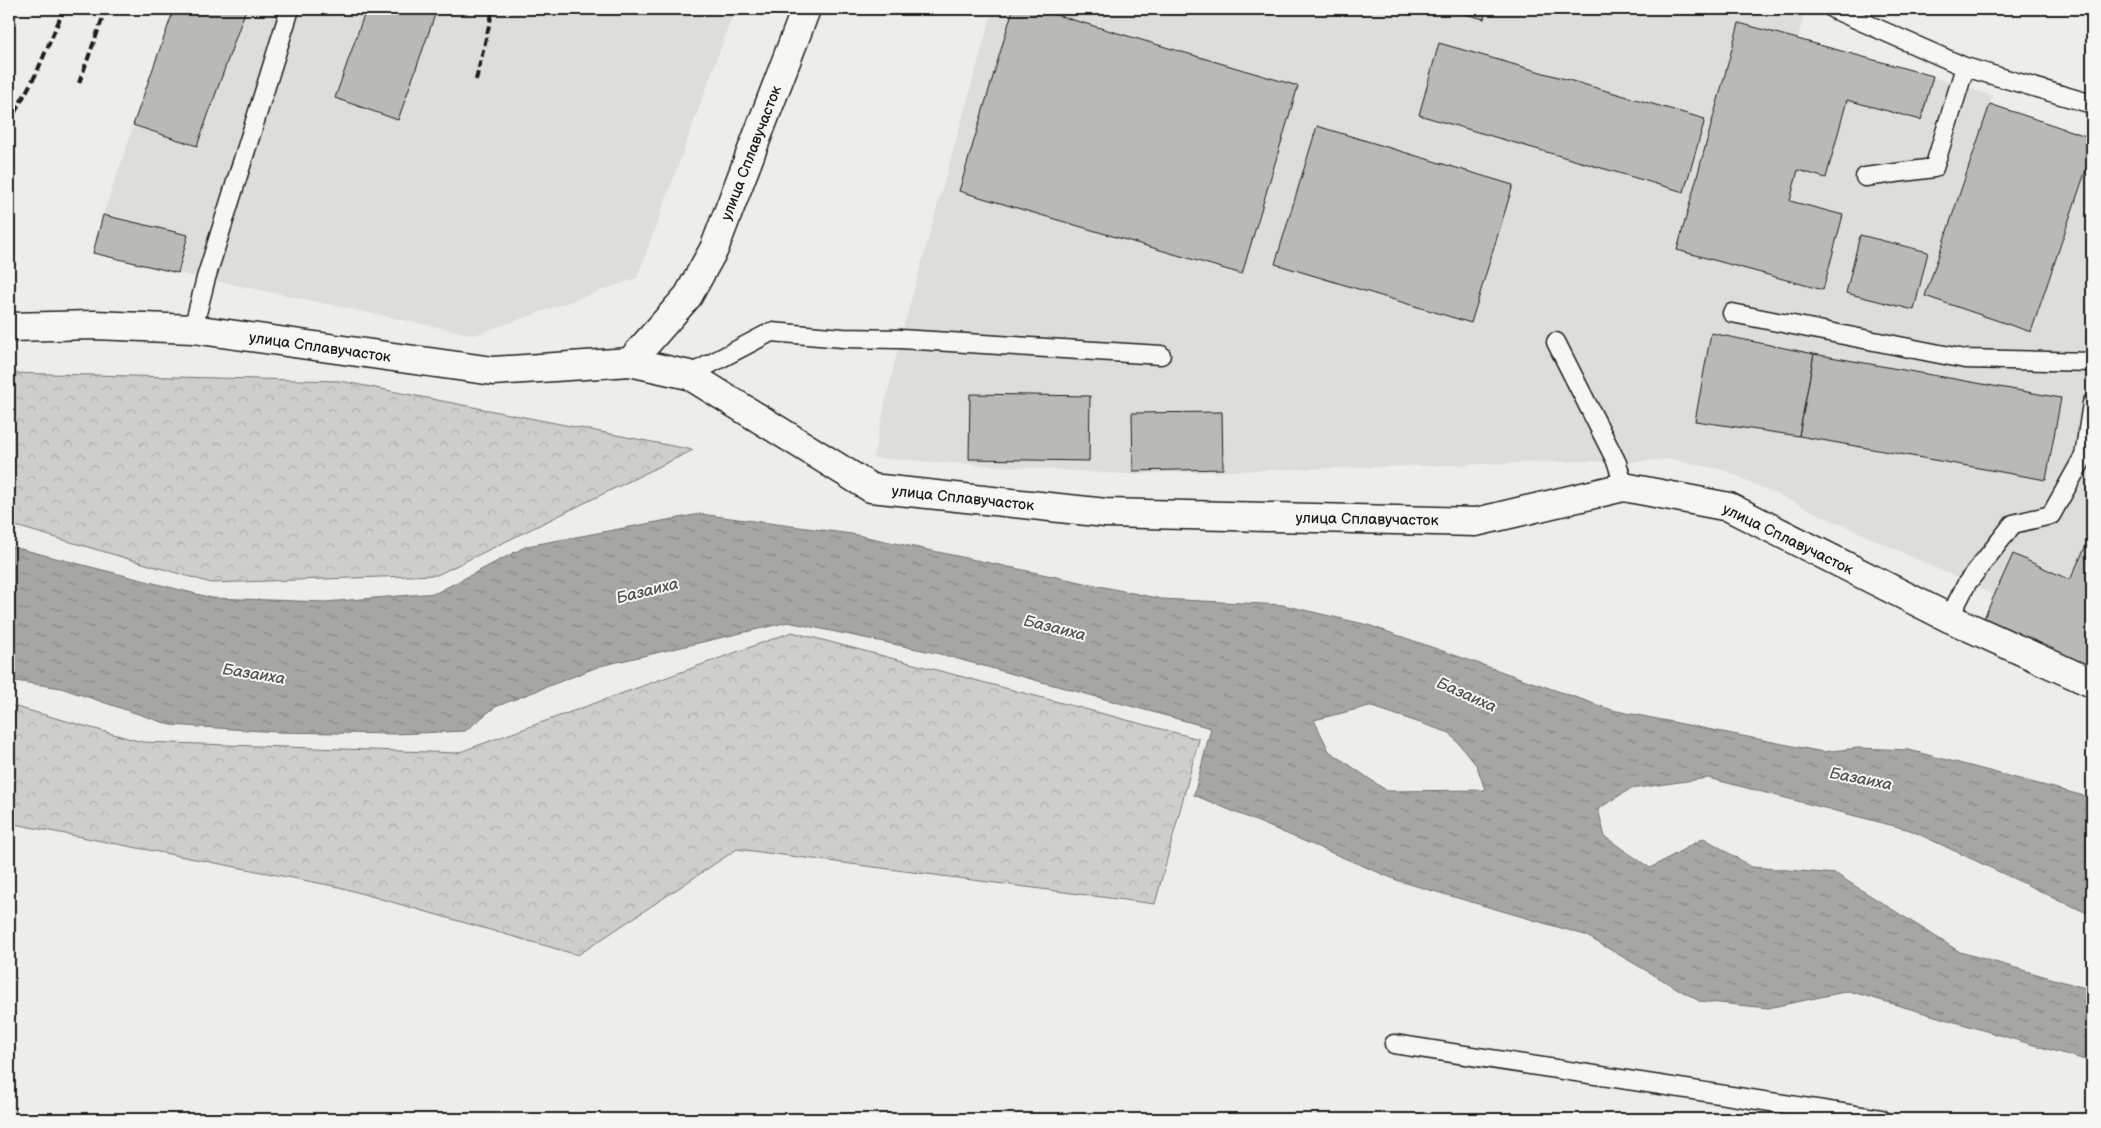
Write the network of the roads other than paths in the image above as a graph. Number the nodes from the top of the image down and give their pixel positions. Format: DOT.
graph roads {
  1 [pos="290,9"];
  2 [pos="806,9"];
  3 [pos="1833,9"];
  4 [pos="1965,67"];
  5 [pos="2092,104"];
  6 [pos="1865,177"];
  7 [pos="1732,312"];
  8 [pos="9,327"];
  9 [pos="193,329"];
  10 [pos="1556,342"];
  11 [pos="1161,355"];
  12 [pos="630,362"];
  13 [pos="2092,362"];
  14 [pos="689,375"];
  15 [pos="2092,403"];
  16 [pos="1624,487"];
  17 [pos="1949,618"];
  18 [pos="2092,683"];
  19 [pos="1394,1044"];
  20 [pos="1881,1119"];
  1 -- 9 [label="lane"];
  2 -- 12 [label="street, улица Сплавучасток"];
  3 -- 4 [label="lane"];
  4 -- 5 [label="lane"];
  4 -- 6 [label="lane"];
  7 -- 13 [label="lane"];
  8 -- 9 [label="street, улица Сплавучасток"];
  9 -- 12 [label="street, улица Сплавучасток"];
  10 -- 16 [label="lane"];
  11 -- 14 [label="lane"];
  12 -- 14 [label="street, улица Сплавучасток"];
  14 -- 16 [label="street, улица Сплавучасток"];
  15 -- 17 [label="lane"];
  16 -- 17 [label="street, улица Сплавучасток"];
  17 -- 18 [label="street, улица Сплавучасток"];
  19 -- 20 [label="lane"];
}
